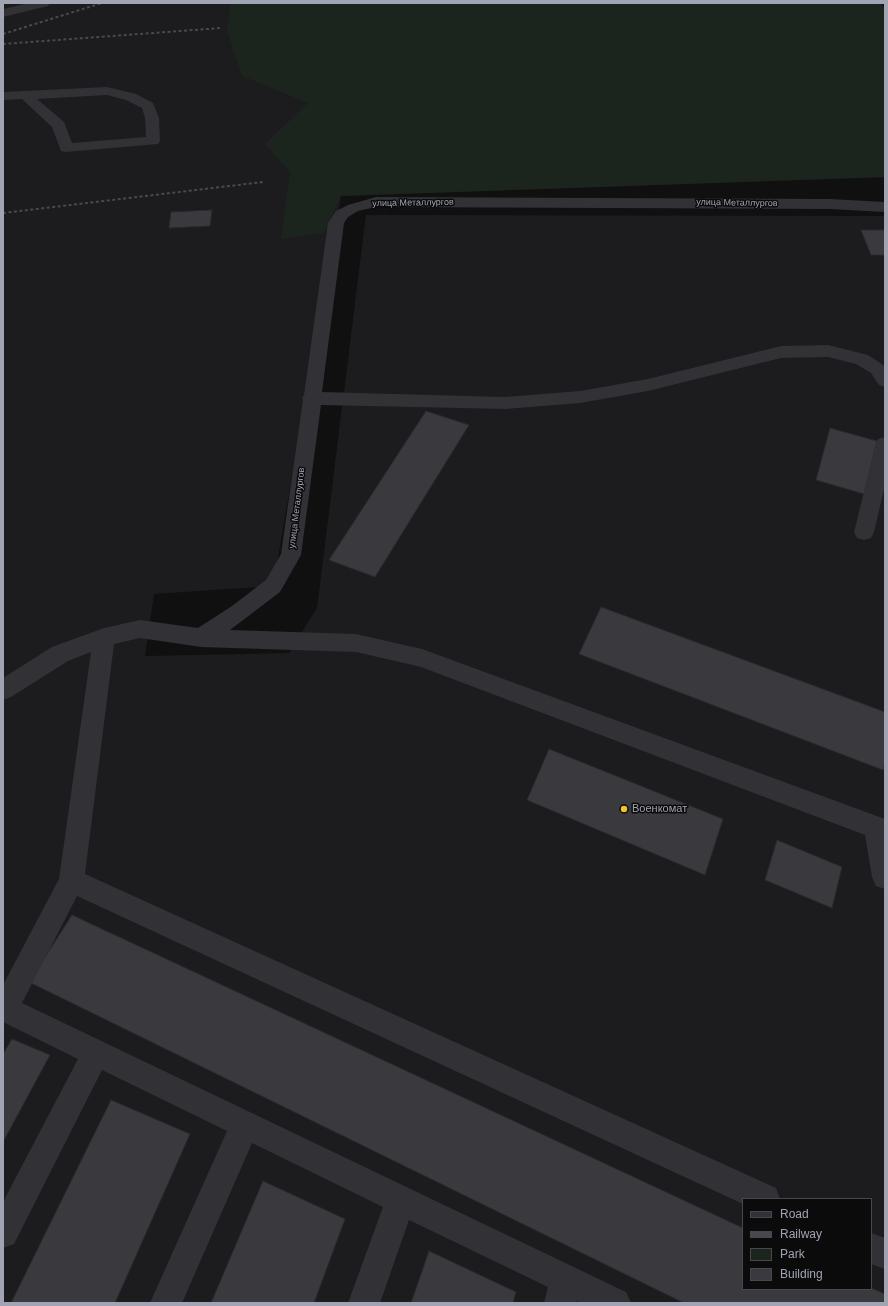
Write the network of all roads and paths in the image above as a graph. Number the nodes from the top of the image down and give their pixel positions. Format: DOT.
graph roads {
  1 [pos="44,3"];
  2 [pos="3,13"];
  3 [pos="25,95"];
  4 [pos="3,96"];
  5 [pos="885,207"];
  6 [pos="885,381"];
  7 [pos="311,398"];
  8 [pos="885,444"];
  9 [pos="864,532"];
  10 [pos="104,637"];
  11 [pos="201,638"];
  12 [pos="3,690"];
  13 [pos="880,830"];
  14 [pos="885,877"];
  15 [pos="71,881"];
  16 [pos="96,1053"];
  17 [pos="245,1125"];
  18 [pos="763,1198"];
  19 [pos="401,1200"];
  20 [pos="3,1233"];
  21 [pos="872,1248"];
  22 [pos="885,1254"];
  23 [pos="563,1291"];
  24 [pos="166,1303"];
  25 [pos="364,1303"];
  26 [pos="615,1303"];
  1 -- 2 [label="street"];
  3 -- 3 [label="street"];
  3 -- 4 [label="street"];
  5 -- 7 [label="street, улица Металлургов"];
  6 -- 7 [label="street"];
  7 -- 11 [label="street, улица Металлургов"];
  8 -- 9 [label="street"];
  10 -- 11 [label="street"];
  10 -- 12 [label="street"];
  10 -- 15 [label="street"];
  11 -- 13 [label="street"];
  13 -- 14 [label="street"];
  15 -- 16 [label="street"];
  15 -- 18 [label="street"];
  16 -- 17 [label="street"];
  16 -- 20 [label="street"];
  17 -- 19 [label="street"];
  17 -- 24 [label="street"];
  19 -- 23 [label="street"];
  19 -- 25 [label="street"];
  21 -- 22 [label="street"];
  23 -- 26 [label="street"];
}
